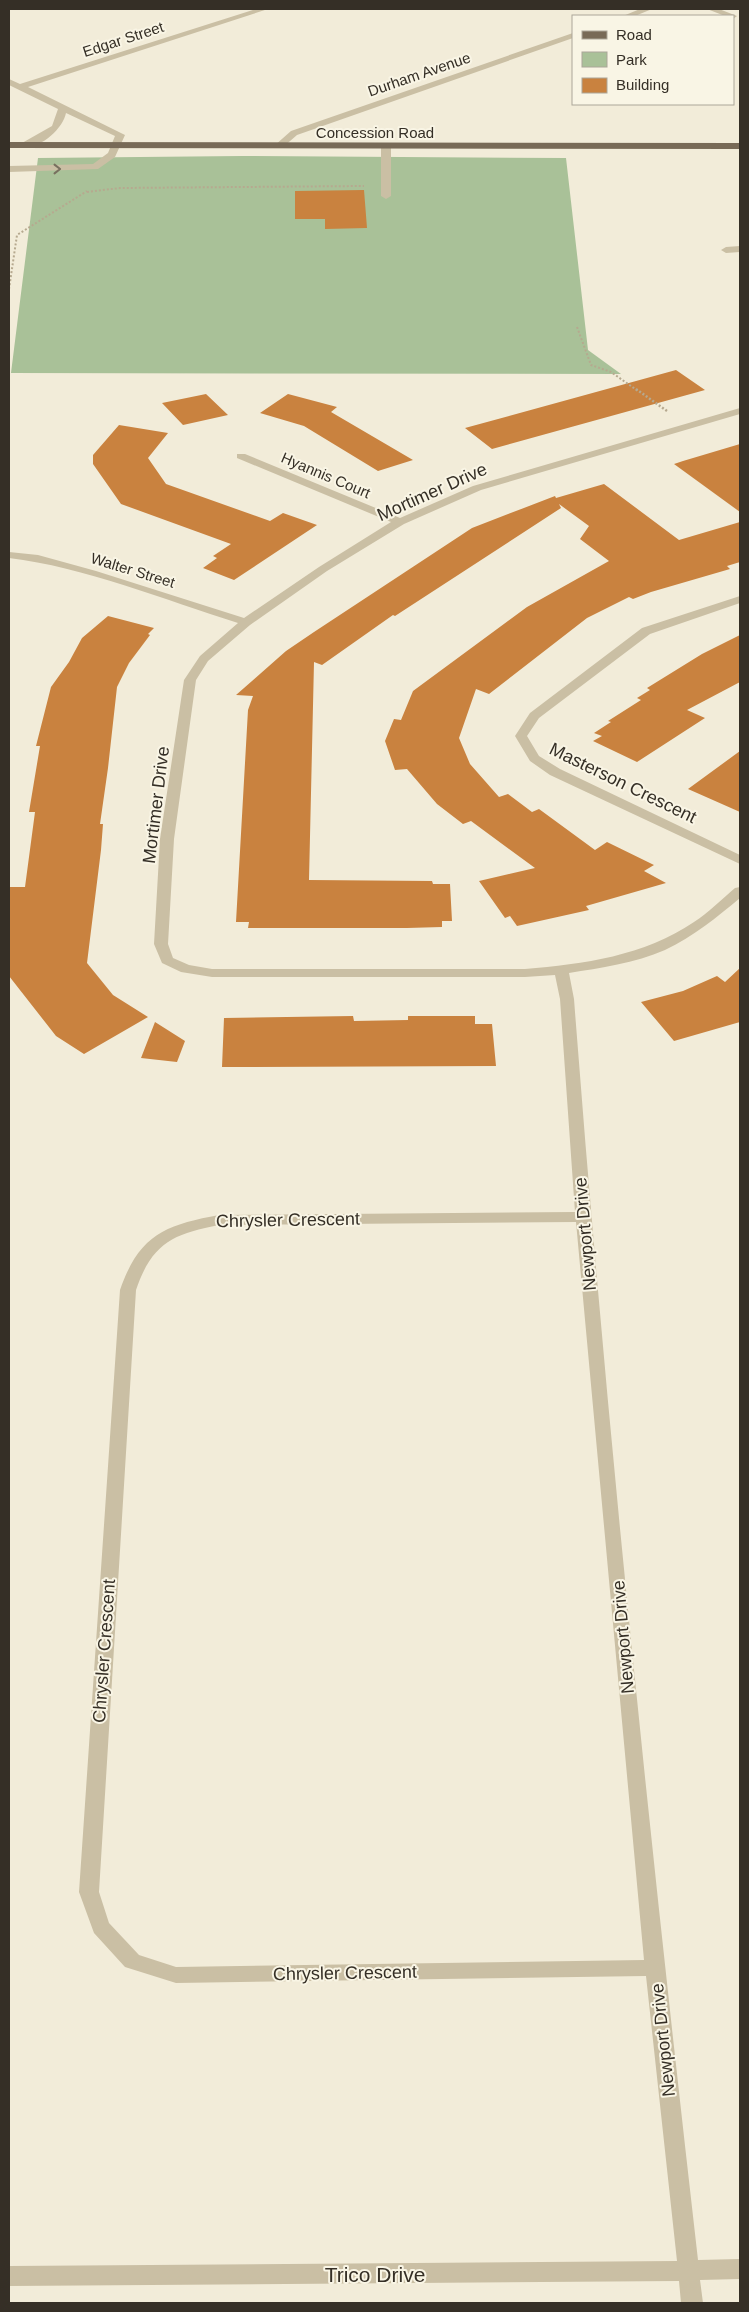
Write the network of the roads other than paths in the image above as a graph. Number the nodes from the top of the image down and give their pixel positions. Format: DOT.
graph roads {
  1 [pos="264,9"];
  2 [pos="648,9"];
  3 [pos="711,9"];
  4 [pos="630,15"];
  5 [pos="730,15"];
  6 [pos="572,35"];
  7 [pos="9,82"];
  8 [pos="20,87"];
  9 [pos="62,107"];
  10 [pos="9,145"];
  11 [pos="25,145"];
  12 [pos="118,145"];
  13 [pos="279,146"];
  14 [pos="386,146"];
  15 [pos="740,146"];
  16 [pos="9,170"];
  17 [pos="386,196"];
  18 [pos="740,249"];
  19 [pos="726,250"];
  20 [pos="740,412"];
  21 [pos="241,456"];
  22 [pos="400,522"];
  23 [pos="9,555"];
  24 [pos="740,599"];
  25 [pos="246,622"];
  26 [pos="740,860"];
  27 [pos="740,891"];
  28 [pos="561,970"];
  29 [pos="583,1217"];
  30 [pos="654,1968"];
  31 [pos="740,2269"];
  32 [pos="689,2272"];
  33 [pos="9,2276"];
  34 [pos="692,2303"];
  1 -- 8 [label="street, Edgar Street"];
  2 -- 4 [label="street"];
  3 -- 5 [label="street"];
  6 -- 13 [label="street, Durham Avenue"];
  7 -- 8 [label="street"];
  8 -- 9 [label="street"];
  9 -- 11 [label="street"];
  9 -- 12 [label="street"];
  10 -- 11 [label="main road, Concession Road"];
  11 -- 12 [label="main road, Concession Road"];
  12 -- 13 [label="main road, Concession Road"];
  16 -- 12 [label="street, one-way"];
  13 -- 14 [label="main road, Concession Road"];
  14 -- 15 [label="main road, Concession Road"];
  14 -- 17 [label="street"];
  18 -- 19 [label="street"];
  20 -- 22 [label="street, Mortimer Drive"];
  21 -- 22 [label="street, Hyannis Court"];
  22 -- 25 [label="street, Mortimer Drive"];
  23 -- 25 [label="street, Walter Street"];
  24 -- 26 [label="street, Masterson Crescent"];
  25 -- 28 [label="street, Mortimer Drive"];
  27 -- 28 [label="street, Mortimer Drive"];
  28 -- 29 [label="street, Newport Drive"];
  29 -- 30 [label="street, Newport Drive"];
  29 -- 30 [label="street, Chrysler Crescent"];
  30 -- 32 [label="street, Newport Drive"];
  31 -- 32 [label="street, Trico Drive"];
  32 -- 33 [label="street, Trico Drive"];
  32 -- 34 [label="street, Newport Drive"];
}
